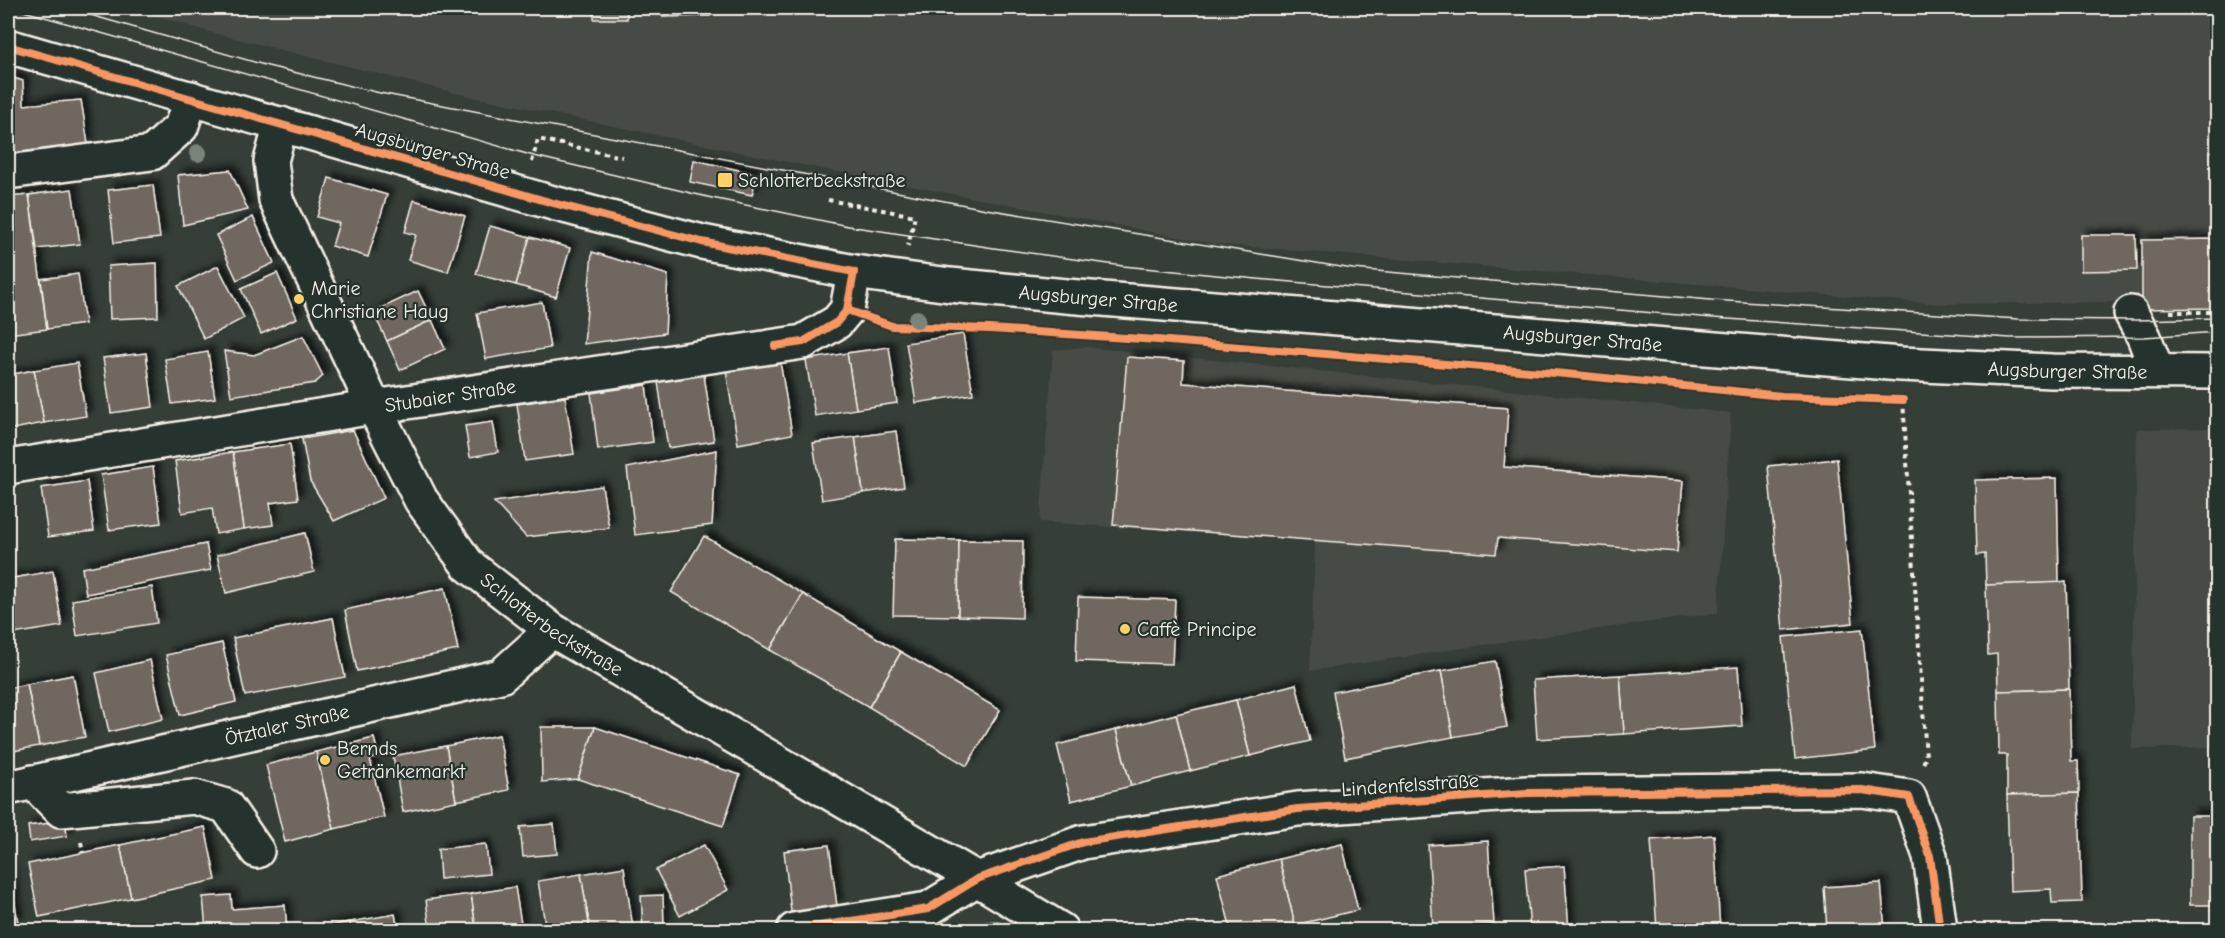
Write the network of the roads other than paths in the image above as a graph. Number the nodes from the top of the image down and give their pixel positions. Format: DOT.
graph roads {
  1 [pos="8,46"];
  2 [pos="191,98"];
  3 [pos="281,124"];
  4 [pos="8,172"];
  5 [pos="854,272"];
  6 [pos="2131,313"];
  7 [pos="2157,370"];
  8 [pos="2217,372"];
  9 [pos="374,407"];
  10 [pos="8,468"];
  11 [pos="552,630"];
  12 [pos="20,785"];
  13 [pos="257,851"];
  14 [pos="977,879"];
  15 [pos="794,930"];
  16 [pos="1061,930"];
  17 [pos="1940,930"];
  1 -- 2 [label="street, Augsburger Straße"];
  2 -- 3 [label="street, Augsburger Straße"];
  2 -- 4 [label="street"];
  3 -- 5 [label="street, Augsburger Straße"];
  3 -- 9 [label="street, Schlotterbeckstraße"];
  5 -- 7 [label="street, Augsburger Straße"];
  5 -- 9 [label="street, Stubaier Straße"];
  6 -- 7 [label="street"];
  7 -- 8 [label="street, Augsburger Straße"];
  9 -- 10 [label="street, Stubaier Straße"];
  9 -- 11 [label="street, Schlotterbeckstraße"];
  11 -- 12 [label="street, Ötztaler Straße"];
  11 -- 14 [label="street, Schlotterbeckstraße"];
  12 -- 13 [label="street"];
  14 -- 15 [label="street, Lindenfelsstraße"];
  14 -- 16 [label="street, Schlotterbeckstraße"];
  14 -- 17 [label="street, Lindenfelsstraße"];
}
